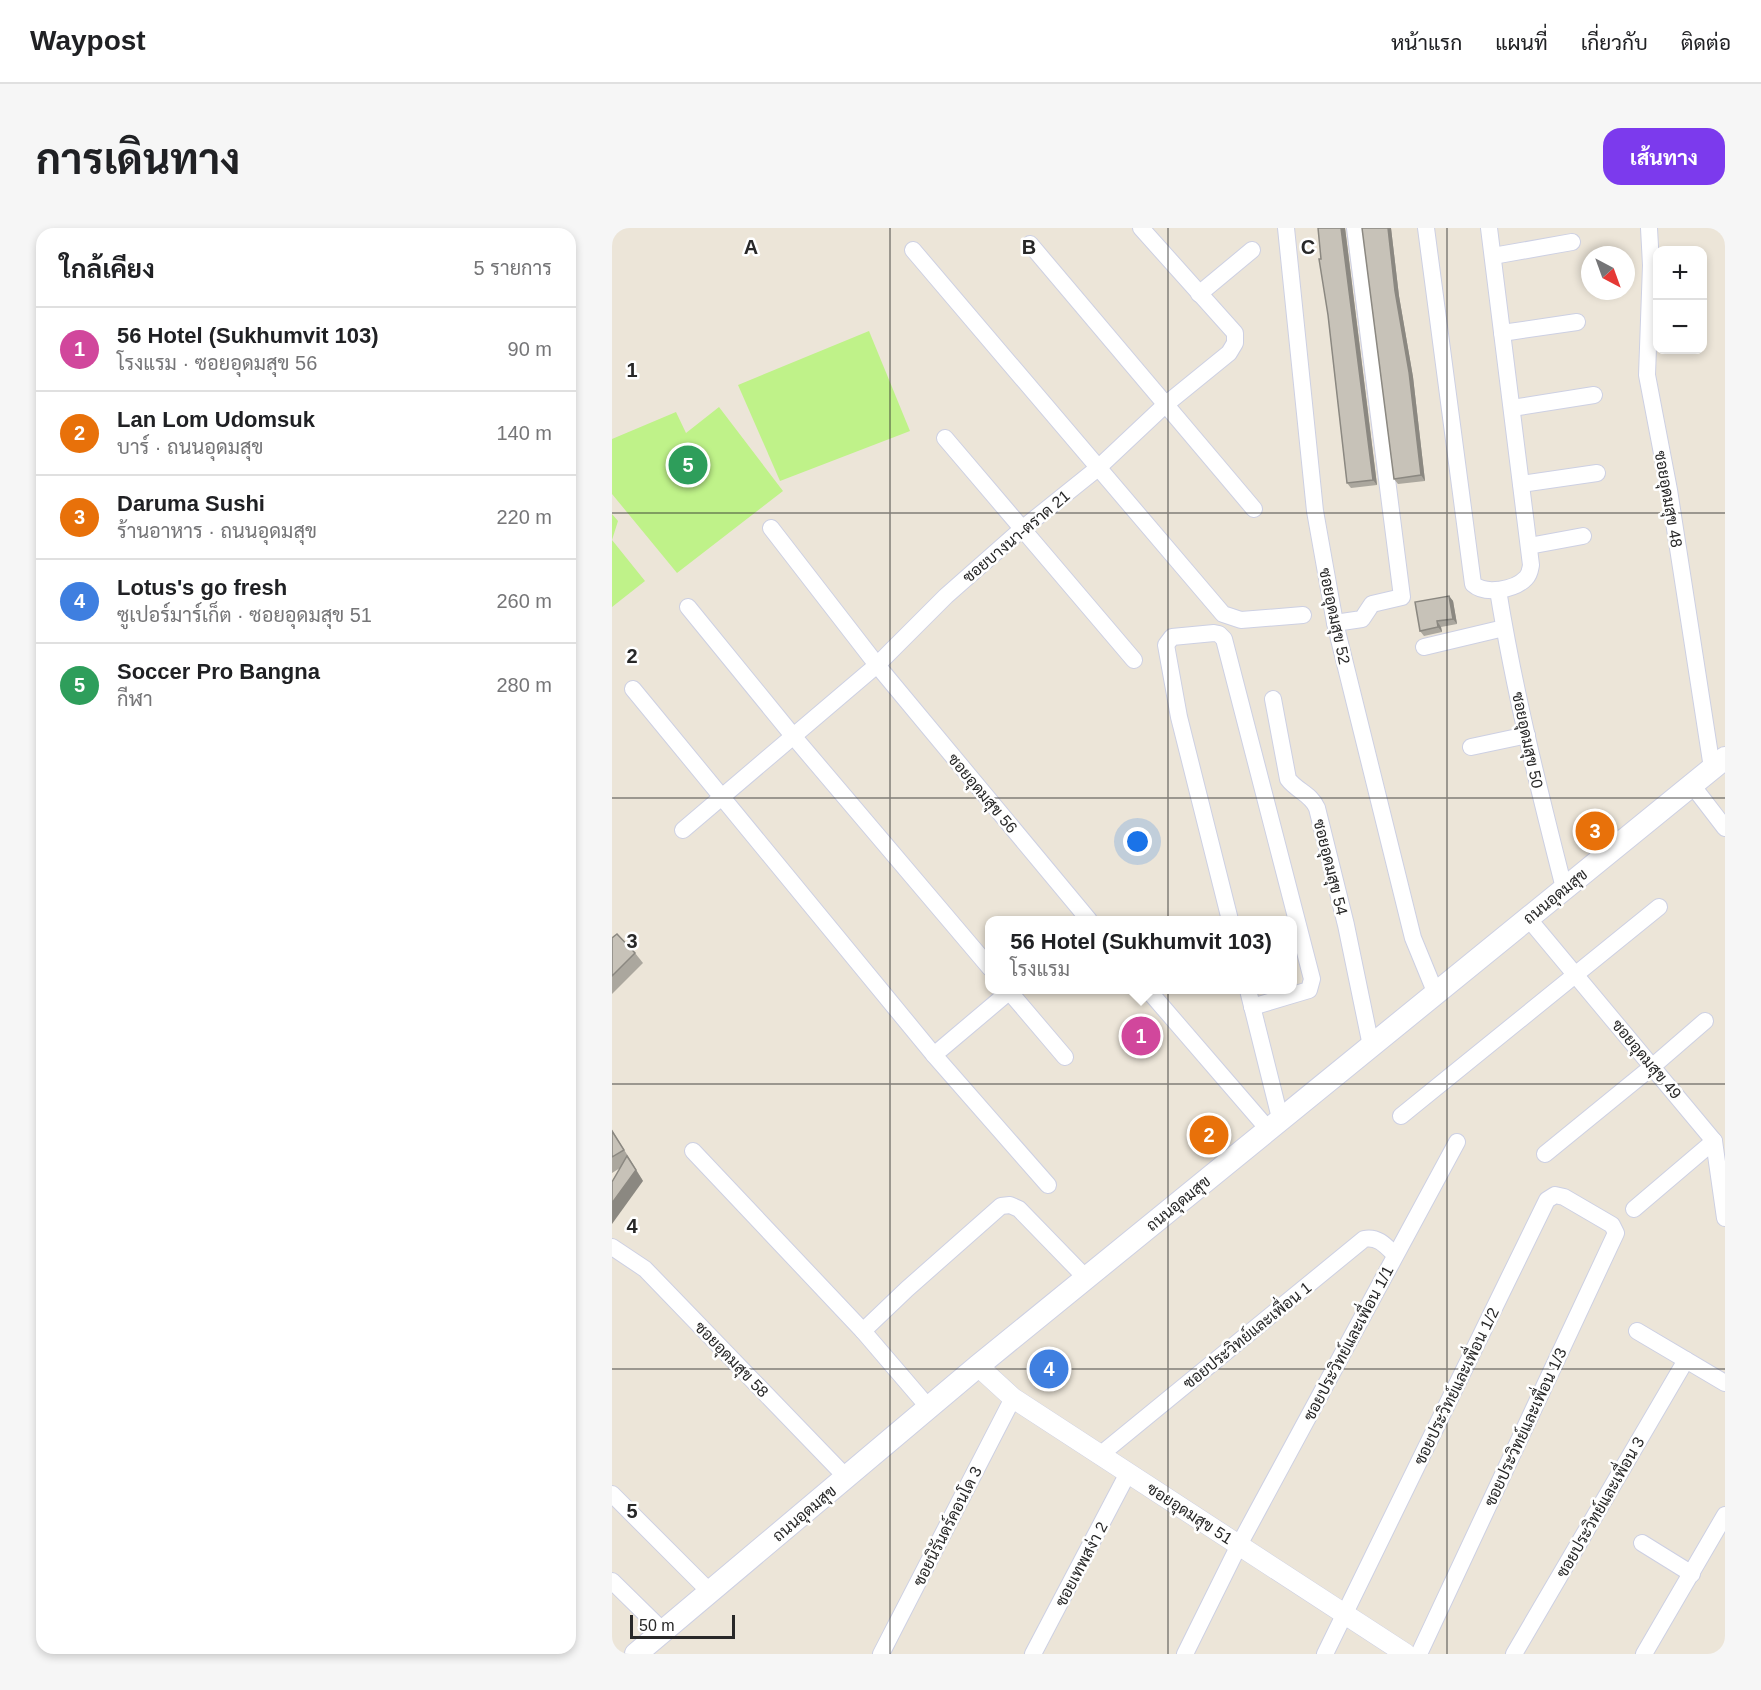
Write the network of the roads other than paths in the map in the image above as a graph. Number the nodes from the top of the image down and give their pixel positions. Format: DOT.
graph roads {
  1 [pos="1287,228"];
  2 [pos="1355,228"];
  3 [pos="1426,228"];
  4 [pos="1489,228"];
  5 [pos="1649,228"];
  6 [pos="1146,230"];
  7 [pos="1572,242"];
  8 [pos="1030,244"];
  9 [pos="913,250"];
  10 [pos="1252,250"];
  11 [pos="1492,256"];
  12 [pos="1198,294"];
  13 [pos="1577,322"];
  14 [pos="1502,333"];
  15 [pos="1594,395"];
  16 [pos="1165,405"];
  17 [pos="1512,408"];
  18 [pos="945,438"];
  19 [pos="1098,468"];
  20 [pos="1597,472"];
  21 [pos="1521,484"];
  22 [pos="1254,509"];
  23 [pos="771,528"];
  24 [pos="1022,529"];
  25 [pos="1583,536"];
  26 [pos="1528,546"];
  27 [pos="1498,590"];
  28 [pos="687,607"];
  29 [pos="1303,615"];
  30 [pos="1335,623"];
  31 [pos="1504,628"];
  32 [pos="1424,647"];
  33 [pos="1134,660"];
  34 [pos="877,666"];
  35 [pos="633,689"];
  36 [pos="1273,699"];
  37 [pos="1527,735"];
  38 [pos="794,737"];
  39 [pos="1471,747"];
  40 [pos="1719,763"];
  41 [pos="1692,785"];
  42 [pos="721,798"];
  43 [pos="1725,828"];
  44 [pos="683,830"];
  45 [pos="1564,888"];
  46 [pos="1659,906"];
  47 [pos="1085,916"];
  48 [pos="1229,916"];
  49 [pos="1296,916"];
  50 [pos="1528,918"];
  51 [pos="1297,921"];
  52 [pos="985,962"];
  53 [pos="1576,974"];
  54 [pos="1004,994"];
  55 [pos="1012,994"];
  56 [pos="1152,994"];
  57 [pos="1249,994"];
  58 [pos="1296,994"];
  59 [pos="1297,994"];
  60 [pos="1436,994"];
  61 [pos="1252,1007"];
  62 [pos="1705,1021"];
  63 [pos="1371,1046"];
  64 [pos="934,1055"];
  65 [pos="1065,1057"];
  66 [pos="1653,1066"];
  67 [pos="1401,1116"];
  68 [pos="1274,1124"];
  69 [pos="1714,1141"];
  70 [pos="1457,1142"];
  71 [pos="693,1151"];
  72 [pos="1545,1154"];
  73 [pos="1048,1185"];
  74 [pos="1634,1209"];
  75 [pos="1588,1211"];
  76 [pos="1725,1218"];
  77 [pos="612,1247"];
  78 [pos="1395,1255"];
  79 [pos="1086,1278"];
  80 [pos="863,1331"];
  81 [pos="1637,1331"];
  82 [pos="1686,1360"];
  83 [pos="978,1366"];
  84 [pos="1725,1383"];
  85 [pos="1013,1398"];
  86 [pos="929,1408"];
  87 [pos="1100,1455"];
  88 [pos="1128,1473"];
  89 [pos="846,1477"];
  90 [pos="612,1494"];
  91 [pos="1725,1515"];
  92 [pos="1642,1543"];
  93 [pos="1239,1545"];
  94 [pos="1692,1574"];
  95 [pos="612,1581"];
  96 [pos="710,1592"];
  97 [pos="1345,1614"];
  98 [pos="663,1631"];
  99 [pos="636,1654"];
  100 [pos="881,1654"];
  101 [pos="1033,1654"];
  102 [pos="1185,1654"];
  103 [pos="1325,1654"];
  104 [pos="1406,1654"];
  105 [pos="1419,1654"];
  106 [pos="1514,1654"];
  107 [pos="1644,1654"];
  1 -- 30 [label="street, ซอยอุดมสุข 52"];
  2 -- 30 [label="street"];
  3 -- 27 [label="street"];
  4 -- 11 [label="street"];
  5 -- 40 [label="street, ซอยอุดมสุข 48"];
  6 -- 12 [label="street, ซอยบางนา-ตราด 21"];
  7 -- 11 [label="street"];
  8 -- 16 [label="street"];
  9 -- 19 [label="street"];
  10 -- 12 [label="street"];
  11 -- 14 [label="street"];
  12 -- 16 [label="street, ซอยบางนา-ตราด 21"];
  13 -- 14 [label="street"];
  14 -- 17 [label="street"];
  15 -- 17 [label="street"];
  16 -- 19 [label="street, ซอยบางนา-ตราด 21"];
  16 -- 22 [label="street"];
  17 -- 21 [label="street"];
  18 -- 24 [label="street"];
  19 -- 24 [label="street, ซอยบางนา-ตราด 21"];
  19 -- 29 [label="street"];
  20 -- 21 [label="street"];
  21 -- 26 [label="street"];
  23 -- 34 [label="street, ซอยอุดมสุข 56"];
  24 -- 33 [label="street"];
  24 -- 34 [label="street, ซอยบางนา-ตราด 21"];
  25 -- 26 [label="street"];
  26 -- 27 [label="street"];
  27 -- 31 [label="street, ซอยอุดมสุข 50"];
  28 -- 38 [label="street"];
  30 -- 60 [label="street, ซอยอุดมสุข 52"];
  31 -- 32 [label="street"];
  31 -- 37 [label="street, ซอยอุดมสุข 50"];
  34 -- 38 [label="street, ซอยบางนา-ตราด 21"];
  34 -- 47 [label="street, ซอยอุดมสุข 56"];
  35 -- 42 [label="street"];
  36 -- 63 [label="street, ซอยอุดมสุข 54"];
  37 -- 39 [label="street"];
  37 -- 45 [label="street, ซอยอุดมสุข 50"];
  38 -- 42 [label="street, ซอยบางนา-ตราด 21"];
  38 -- 52 [label="street"];
  40 -- 41 [label="main road, ถนนอุดมสุข"];
  41 -- 43 [label="street"];
  41 -- 45 [label="main road, ถนนอุดมสุข"];
  42 -- 44 [label="street, ซอยบางนา-ตราด 21"];
  42 -- 64 [label="street"];
  45 -- 50 [label="main road, ถนนอุดมสุข"];
  46 -- 53 [label="street"];
  48 -- 49 [label="street"];
  50 -- 53 [label="street, ซอยอุดมสุข 49"];
  50 -- 60 [label="main road, ถนนอุดมสุข"];
  51 -- 59 [label="street"];
  53 -- 66 [label="street, ซอยอุดมสุข 49"];
  53 -- 67 [label="street"];
  54 -- 64 [label="street"];
  55 -- 65 [label="street"];
  56 -- 68 [label="street"];
  57 -- 61 [label="street"];
  58 -- 61 [label="street"];
  60 -- 63 [label="main road, ถนนอุดมสุข"];
  61 -- 68 [label="street"];
  62 -- 66 [label="street"];
  63 -- 68 [label="main road, ถนนอุดมสุข"];
  64 -- 73 [label="street"];
  66 -- 69 [label="street, ซอยอุดมสุข 49"];
  66 -- 72 [label="street"];
  68 -- 79 [label="main road, ถนนอุดมสุข"];
  69 -- 74 [label="street"];
  69 -- 76 [label="street"];
  70 -- 78 [label="street, ซอยประวิทย์และเพื่อน 1/1"];
  71 -- 80 [label="street"];
  75 -- 97 [label="street, ซอยประวิทย์และเพื่อน 1/2"];
  75 -- 105 [label="street, ซอยประวิทย์และเพื่อน 1/3"];
  77 -- 89 [label="street, ซอยอุดมสุข 58"];
  78 -- 87 [label="street, ซอยประวิทย์และเพื่อน 1"];
  78 -- 93 [label="street, ซอยประวิทย์และเพื่อน 1/1"];
  79 -- 80 [label="street"];
  79 -- 83 [label="main road, ถนนอุดมสุข"];
  80 -- 86 [label="street"];
  81 -- 82 [label="street"];
  82 -- 84 [label="street"];
  82 -- 106 [label="street, ซอยประวิทย์และเพื่อน 3"];
  83 -- 85 [label="street, ซอยอุดมสุข 51"];
  83 -- 86 [label="main road, ถนนอุดมสุข"];
  85 -- 87 [label="street, ซอยอุดมสุข 51"];
  85 -- 100 [label="street, ซอยนิรันดร์คอนโด 3"];
  86 -- 89 [label="main road, ถนนอุดมสุข"];
  87 -- 88 [label="street, ซอยอุดมสุข 51"];
  88 -- 93 [label="street, ซอยอุดมสุข 51"];
  88 -- 101 [label="street, ซอยเทพสง่า 2"];
  89 -- 96 [label="main road, ถนนอุดมสุข"];
  90 -- 96 [label="street"];
  91 -- 94 [label="street"];
  92 -- 94 [label="street"];
  93 -- 97 [label="street, ซอยอุดมสุข 51"];
  93 -- 102 [label="street, ซอยประวิทย์และเพื่อน 1/1"];
  94 -- 107 [label="street"];
  95 -- 98 [label="street"];
  96 -- 98 [label="main road, ถนนอุดมสุข"];
  97 -- 103 [label="street"];
  97 -- 104 [label="street, ซอยอุดมสุข 51"];
  98 -- 99 [label="main road, ถนนอุดมสุข"];
}
